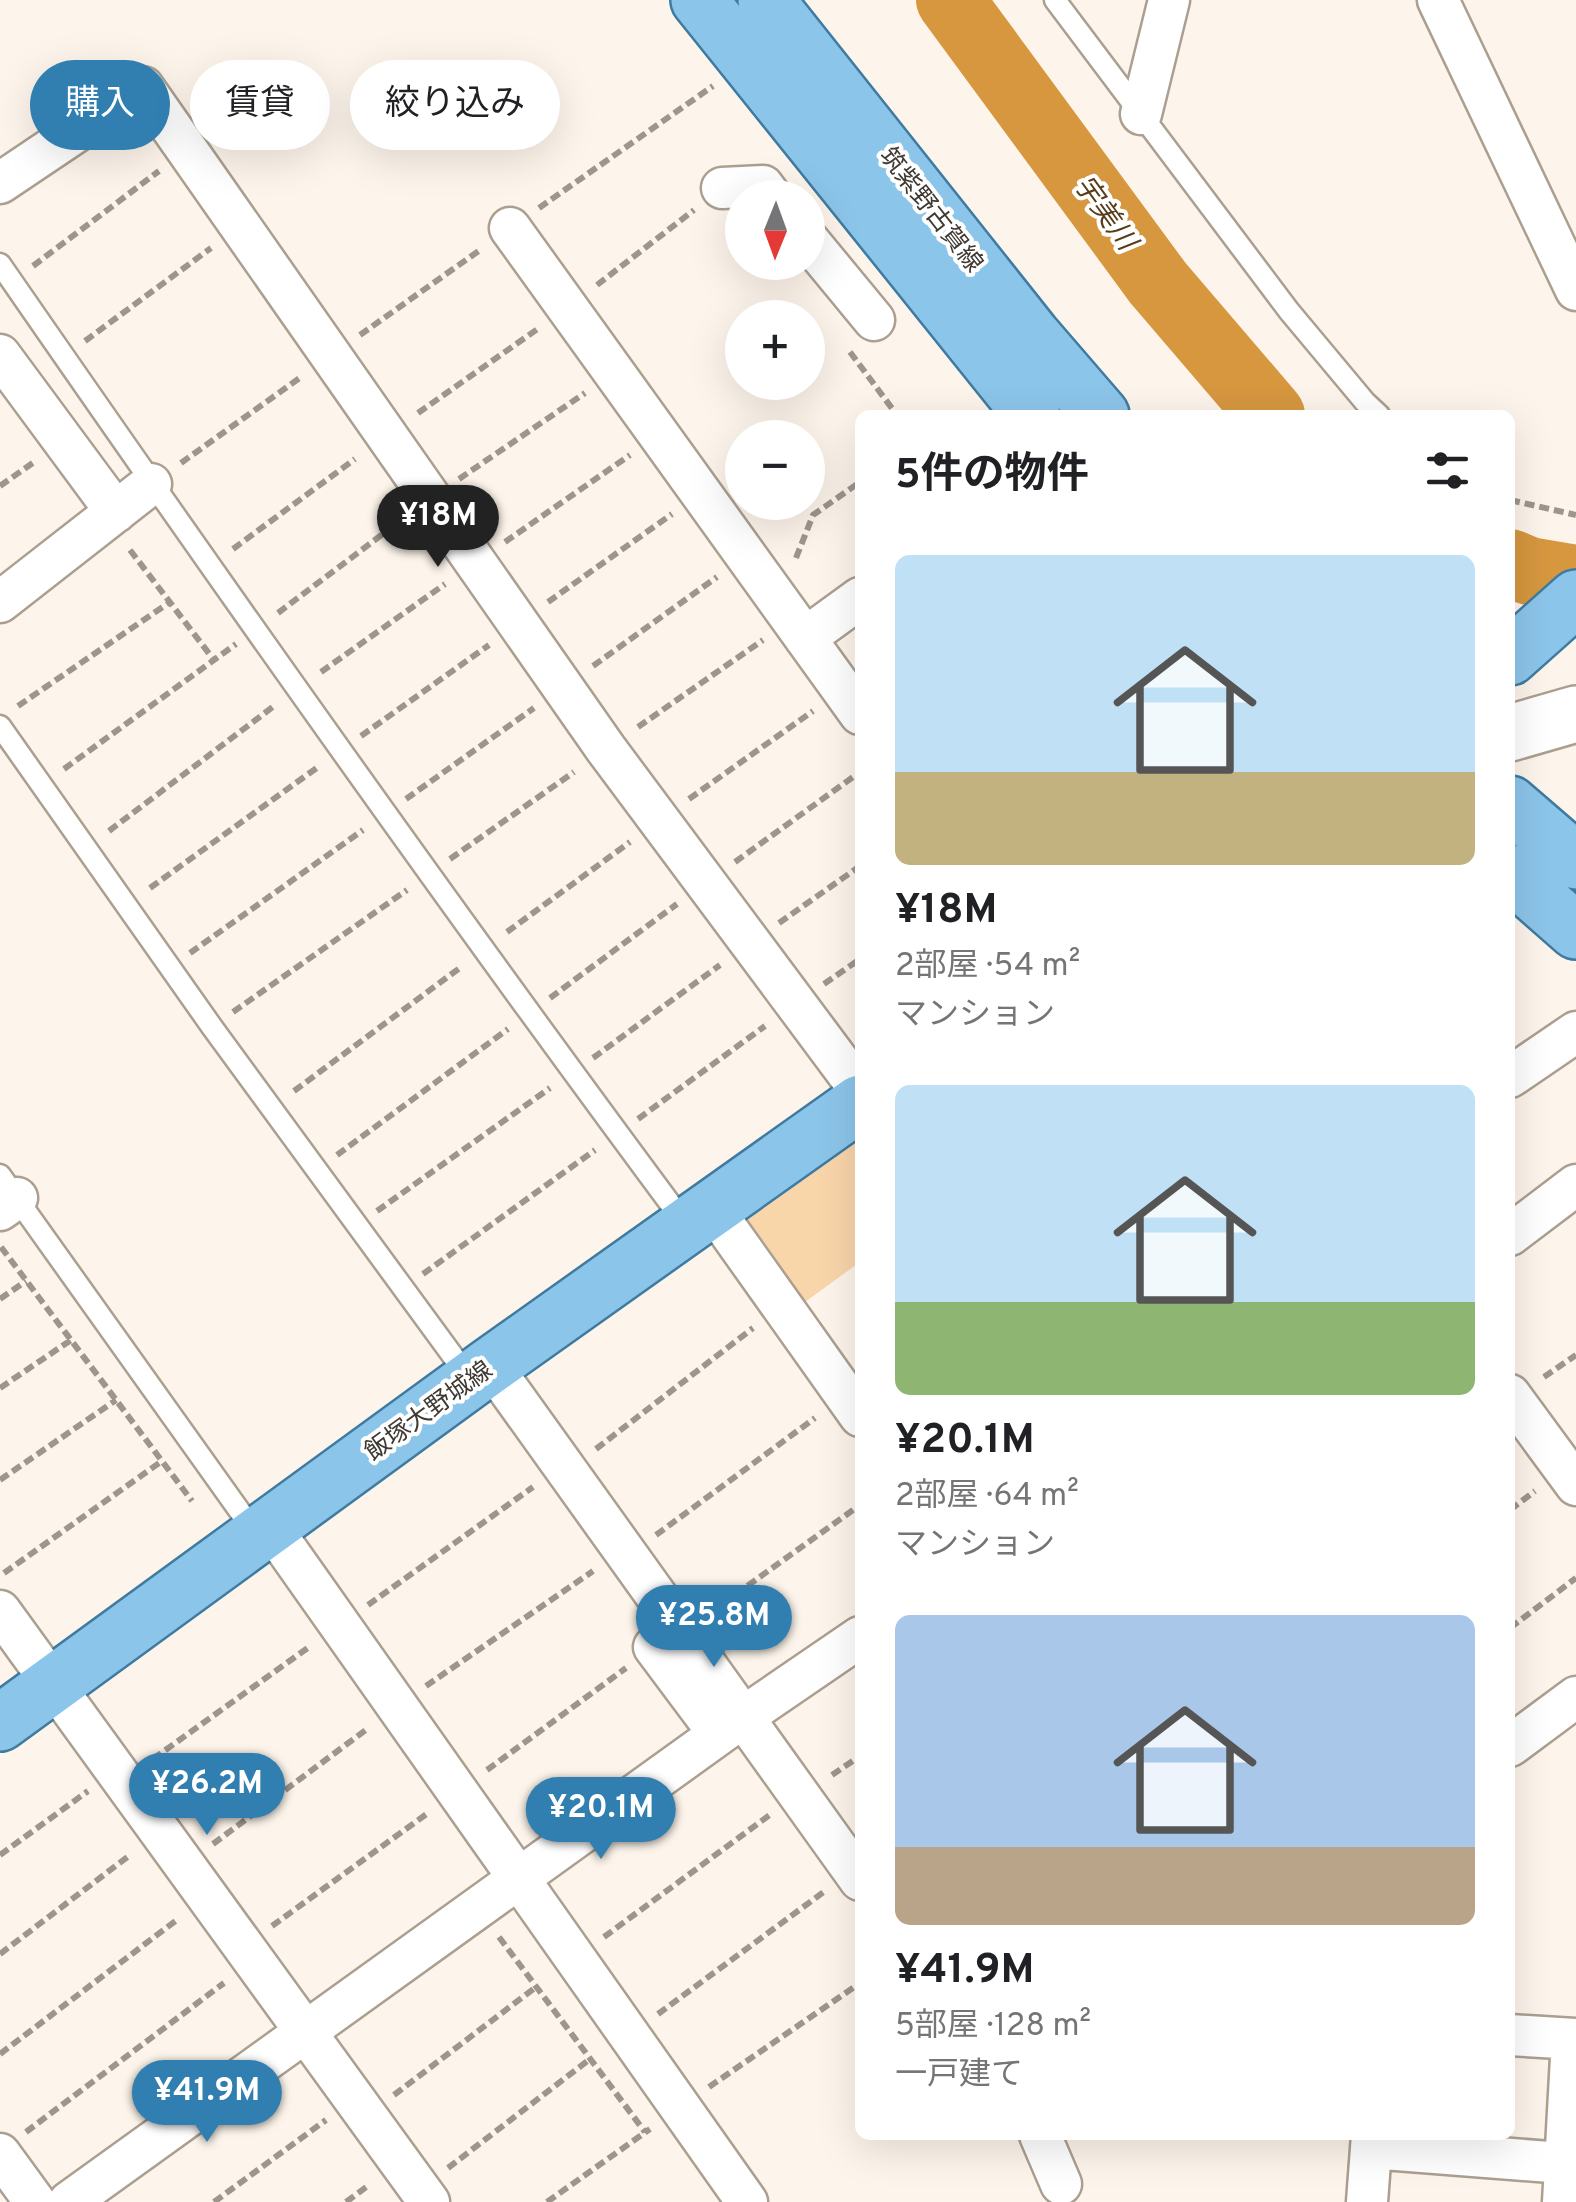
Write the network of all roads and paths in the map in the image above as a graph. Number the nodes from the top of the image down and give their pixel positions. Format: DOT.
graph roads {
  1 [pos="698,0"];
  2 [pos="766,0"];
  3 [pos="1055,0"];
  4 [pos="1170,0"];
  5 [pos="1438,0"];
  6 [pos="1141,114"];
  7 [pos="187,150"];
  8 [pos="0,184"];
  9 [pos="722,188"];
  10 [pos="725,188"];
  11 [pos="240,227"];
  12 [pos="510,228"];
  13 [pos="825,261"];
  14 [pos="911,262"];
  15 [pos="6,273"];
  16 [pos="1576,290"];
  17 [pos="568,307"];
  18 [pos="867,312"];
  19 [pos="0,355"];
  20 [pos="330,355"];
  21 [pos="64,357"];
  22 [pos="614,372"];
  23 [pos="893,410"];
  24 [pos="1028,410"];
  25 [pos="1097,410"];
  26 [pos="1374,410"];
  27 [pos="660,435"];
  28 [pos="151,484"];
  29 [pos="855,486"];
  30 [pos="702,493"];
  31 [pos="431,498"];
  32 [pos="1515,501"];
  33 [pos="111,515"];
  34 [pos="1576,515"];
  35 [pos="747,556"];
  36 [pos="476,562"];
  37 [pos="1576,598"];
  38 [pos="855,600"];
  39 [pos="0,602"];
  40 [pos="170,602"];
  41 [pos="792,619"];
  42 [pos="518,623"];
  43 [pos="255,631"];
  44 [pos="1515,650"];
  45 [pos="214,660"];
  46 [pos="564,688"];
  47 [pos="297,689"];
  48 [pos="851,702"];
  49 [pos="16,708"];
  50 [pos="1576,714"];
  51 [pos="0,726"];
  52 [pos="1515,732"];
  53 [pos="606,749"];
  54 [pos="341,751"];
  55 [pos="855,776"];
  56 [pos="41,785"];
  57 [pos="1515,808"];
  58 [pos="385,814"];
  59 [pos="659,820"];
  60 [pos="86,848"];
  61 [pos="1576,861"];
  62 [pos="855,870"];
  63 [pos="428,874"];
  64 [pos="1515,877"];
  65 [pos="706,883"];
  66 [pos="127,905"];
  67 [pos="1576,931"];
  68 [pos="751,944"];
  69 [pos="171,968"];
  70 [pos="212,1027"];
  71 [pos="1576,1032"];
  72 [pos="1515,1073"];
  73 [pos="855,1083"];
  74 [pos="855,1107"];
  75 [pos="1576,1185"];
  76 [pos="6,1194"];
  77 [pos="700,1218"];
  78 [pos="1515,1231"];
  79 [pos="0,1246"];
  80 [pos="26,1281"];
  81 [pos="0,1299"];
  82 [pos="782,1306"];
  83 [pos="71,1340"];
  84 [pos="480,1372"];
  85 [pos="0,1388"];
  86 [pos="116,1400"];
  87 [pos="1515,1402"];
  88 [pos="853,1405"];
  89 [pos="162,1461"];
  90 [pos="553,1477"];
  91 [pos="0,1480"];
  92 [pos="1576,1485"];
  93 [pos="196,1506"];
  94 [pos="855,1509"];
  95 [pos="264,1530"];
  96 [pos="613,1562"];
  97 [pos="0,1576"];
  98 [pos="1576,1578"];
  99 [pos="0,1611"];
  100 [pos="1515,1624"];
  101 [pos="340,1625"];
  102 [pos="668,1640"];
  103 [pos="855,1640"];
  104 [pos="54,1684"];
  105 [pos="1576,1697"];
  106 [pos="398,1706"];
  107 [pos="0,1723"];
  108 [pos="731,1726"];
  109 [pos="1515,1742"];
  110 [pos="119,1776"];
  111 [pos="458,1791"];
  112 [pos="776,1811"];
  113 [pos="160,1832"];
  114 [pos="0,1855"];
  115 [pos="520,1877"];
  116 [pos="196,1881"];
  117 [pos="845,1884"];
  118 [pos="477,1908"];
  119 [pos="0,1954"];
  120 [pos="248,1954"];
  121 [pos="576,1958"];
  122 [pos="536,1987"];
  123 [pos="304,2032"];
  124 [pos="630,2035"];
  125 [pos="1515,2035"];
  126 [pos="1574,2039"];
  127 [pos="0,2054"];
  128 [pos="590,2060"];
  129 [pos="360,2108"];
  130 [pos="645,2132"];
  131 [pos="1042,2140"];
  132 [pos="1371,2142"];
  133 [pos="8,2147"];
  134 [pos="1568,2177"];
  135 [pos="1061,2184"];
  136 [pos="424,2196"];
  137 [pos="35,2202"];
  138 [pos="69,2202"];
  139 [pos="214,2202"];
  140 [pos="747,2202"];
  141 [pos="1367,2202"];
  1 -- 14 [label="main road, 筑紫野古賀線"];
  2 -- 25 [label="main road, 筑紫野古賀線"];
  3 -- 6 [label="lane"];
  4 -- 6 [label="street"];
  5 -- 16 [label="street"];
  6 -- 26 [label="lane"];
  7 -- 8 [label="street"];
  7 -- 11 [label="street"];
  7 -- 15 [label="path"];
  9 -- 10 [label="street"];
  9 -- 17 [label="path"];
  11 -- 20 [label="street"];
  11 -- 21 [label="path"];
  12 -- 17 [label="street"];
  13 -- 18 [label="street"];
  14 -- 18 [label="street"];
  14 -- 24 [label="main road, 筑紫野古賀線"];
  15 -- 21 [label="lane"];
  17 -- 22 [label="street"];
  18 -- 23 [label="path"];
  19 -- 33 [label="street"];
  20 -- 28 [label="path"];
  20 -- 31 [label="street"];
  21 -- 28 [label="lane"];
  22 -- 27 [label="street"];
  22 -- 31 [label="path"];
  27 -- 30 [label="street"];
  27 -- 36 [label="path"];
  28 -- 33 [label="street"];
  28 -- 43 [label="lane"];
  29 -- 41 [label="path"];
  30 -- 35 [label="street"];
  30 -- 42 [label="path"];
  31 -- 36 [label="street"];
  31 -- 43 [label="path"];
  32 -- 34 [label="path"];
  33 -- 39 [label="street"];
  33 -- 40 [label="path"];
  35 -- 41 [label="street"];
  35 -- 46 [label="path"];
  36 -- 42 [label="street"];
  36 -- 47 [label="path"];
  37 -- 44 [label="main road"];
  38 -- 41 [label="street"];
  40 -- 45 [label="path"];
  40 -- 49 [label="path"];
  41 -- 48 [label="street"];
  41 -- 53 [label="path"];
  42 -- 46 [label="street"];
  42 -- 54 [label="path"];
  43 -- 45 [label="path"];
  43 -- 47 [label="lane"];
  45 -- 56 [label="path"];
  46 -- 53 [label="street"];
  46 -- 58 [label="path"];
  47 -- 54 [label="lane"];
  47 -- 60 [label="path"];
  48 -- 59 [label="path"];
  50 -- 52 [label="street"];
  51 -- 56 [label="lane"];
  53 -- 59 [label="street"];
  53 -- 63 [label="path"];
  54 -- 58 [label="lane"];
  54 -- 66 [label="path"];
  55 -- 65 [label="path"];
  56 -- 60 [label="lane"];
  57 -- 61 [label="main road"];
  58 -- 63 [label="lane"];
  58 -- 69 [label="path"];
  59 -- 65 [label="street"];
  60 -- 66 [label="lane"];
  62 -- 68 [label="path"];
  63 -- 70 [label="path"];
  63 -- 77 [label="lane"];
  64 -- 67 [label="main road"];
  65 -- 68 [label="street"];
  66 -- 69 [label="lane"];
  68 -- 73 [label="street"];
  69 -- 70 [label="lane"];
  70 -- 84 [label="lane"];
  71 -- 72 [label="street"];
  74 -- 77 [label="main road, 飯塚大野城線"];
  75 -- 78 [label="street"];
  76 -- 95 [label="lane"];
  77 -- 82 [label="street"];
  77 -- 84 [label="main road, 飯塚大野城線"];
  79 -- 80 [label="path"];
  80 -- 81 [label="path"];
  80 -- 83 [label="path"];
  82 -- 88 [label="street"];
  82 -- 90 [label="path"];
  83 -- 85 [label="path"];
  83 -- 86 [label="path"];
  84 -- 90 [label="street"];
  84 -- 95 [label="main road, 飯塚大野城線"];
  86 -- 89 [label="path"];
  86 -- 91 [label="path"];
  87 -- 92 [label="street"];
  88 -- 96 [label="path"];
  89 -- 93 [label="path"];
  89 -- 97 [label="path"];
  90 -- 96 [label="street"];
  90 -- 101 [label="path"];
  94 -- 102 [label="path"];
  95 -- 101 [label="street"];
  95 -- 104 [label="main road, 飯塚大野城線"];
  96 -- 102 [label="street"];
  96 -- 106 [label="path"];
  98 -- 100 [label="path"];
  99 -- 104 [label="street"];
  101 -- 106 [label="street"];
  101 -- 110 [label="path"];
  102 -- 108 [label="street"];
  102 -- 111 [label="path"];
  103 -- 108 [label="street"];
  104 -- 107 [label="main road, 飯塚大野城線"];
  104 -- 110 [label="street"];
  105 -- 109 [label="street"];
  106 -- 111 [label="street"];
  106 -- 116 [label="path"];
  108 -- 115 [label="street"];
  108 -- 117 [label="street"];
  110 -- 113 [label="street"];
  110 -- 114 [label="path"];
  111 -- 115 [label="street"];
  111 -- 120 [label="path"];
  112 -- 121 [label="path"];
  113 -- 116 [label="street"];
  113 -- 119 [label="path"];
  115 -- 118 [label="street"];
  115 -- 121 [label="street"];
  116 -- 120 [label="street"];
  116 -- 127 [label="path"];
  117 -- 124 [label="path"];
  118 -- 122 [label="path"];
  118 -- 123 [label="street"];
  120 -- 123 [label="street"];
  120 -- 133 [label="path"];
  121 -- 124 [label="street"];
  122 -- 128 [label="path"];
  122 -- 129 [label="path"];
  123 -- 129 [label="street"];
  123 -- 138 [label="street"];
  124 -- 140 [label="street"];
  125 -- 126 [label="street"];
  126 -- 134 [label="street"];
  128 -- 130 [label="path"];
  128 -- 136 [label="path"];
  129 -- 136 [label="street"];
  129 -- 139 [label="path"];
  131 -- 135 [label="street"];
  132 -- 134 [label="street"];
  132 -- 141 [label="street"];
  133 -- 137 [label="street"];
}
